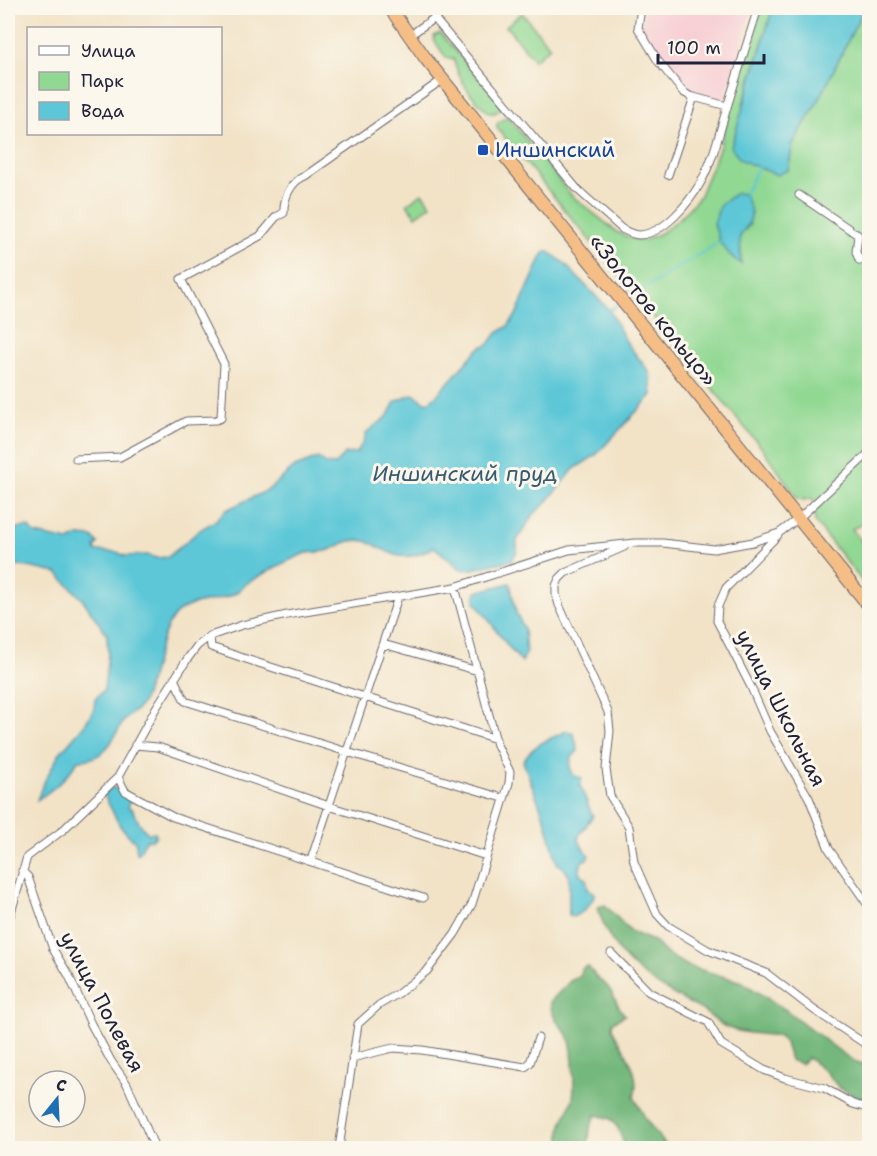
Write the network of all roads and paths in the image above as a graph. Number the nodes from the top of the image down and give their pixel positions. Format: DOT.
graph roads {
  1 [pos="381,8"];
  2 [pos="390,8"];
  3 [pos="448,8"];
  4 [pos="641,8"];
  5 [pos="758,8"];
  6 [pos="434,18"];
  7 [pos="407,33"];
  8 [pos="442,80"];
  9 [pos="694,97"];
  10 [pos="727,106"];
  11 [pos="668,175"];
  12 [pos="799,195"];
  13 [pos="870,262"];
  14 [pos="870,452"];
  15 [pos="76,459"];
  16 [pos="798,519"];
  17 [pos="779,533"];
  18 [pos="635,543"];
  19 [pos="455,586"];
  20 [pos="398,597"];
  21 [pos="870,607"];
  22 [pos="210,636"];
  23 [pos="383,644"];
  24 [pos="478,670"];
  25 [pos="174,679"];
  26 [pos="365,698"];
  27 [pos="496,739"];
  28 [pos="135,745"];
  29 [pos="347,752"];
  30 [pos="118,777"];
  31 [pos="503,798"];
  32 [pos="329,806"];
  33 [pos="486,856"];
  34 [pos="311,860"];
  35 [pos="22,871"];
  36 [pos="423,897"];
  37 [pos="870,908"];
  38 [pos="8,920"];
  39 [pos="611,953"];
  40 [pos="538,1038"];
  41 [pos="870,1047"];
  42 [pos="352,1058"];
  43 [pos="870,1109"];
  44 [pos="155,1149"];
  45 [pos="339,1149"];
  1 -- 7 [label="highway, «Золотое кольцо»"];
  2 -- 7 [label="highway, «Золотое кольцо»"];
  3 -- 6 [label="street"];
  4 -- 9 [label="street"];
  5 -- 10 [label="street"];
  6 -- 7 [label="street"];
  6 -- 10 [label="street"];
  7 -- 8 [label="highway, «Золотое кольцо»"];
  8 -- 15 [label="street"];
  8 -- 16 [label="highway, «Золотое кольцо»"];
  9 -- 10 [label="street"];
  9 -- 11 [label="street"];
  12 -- 13 [label="street"];
  14 -- 16 [label="street"];
  16 -- 17 [label="street"];
  16 -- 21 [label="highway, «Золотое кольцо»"];
  17 -- 18 [label="street"];
  17 -- 37 [label="street, улица Школьная"];
  18 -- 19 [label="street"];
  18 -- 41 [label="street"];
  19 -- 20 [label="street"];
  19 -- 24 [label="street"];
  20 -- 22 [label="street"];
  20 -- 23 [label="street"];
  22 -- 25 [label="street"];
  22 -- 26 [label="street"];
  23 -- 24 [label="street"];
  23 -- 26 [label="street"];
  24 -- 27 [label="street"];
  25 -- 28 [label="street"];
  25 -- 29 [label="street"];
  26 -- 27 [label="street"];
  26 -- 29 [label="street"];
  27 -- 31 [label="street"];
  28 -- 30 [label="street"];
  28 -- 32 [label="street"];
  29 -- 31 [label="street"];
  29 -- 32 [label="street"];
  30 -- 34 [label="street"];
  30 -- 35 [label="street"];
  31 -- 33 [label="street"];
  32 -- 33 [label="street"];
  32 -- 34 [label="street"];
  33 -- 42 [label="street"];
  34 -- 36 [label="street"];
  35 -- 38 [label="street"];
  35 -- 44 [label="street, улица Полевая"];
  39 -- 43 [label="street"];
  40 -- 42 [label="street"];
  42 -- 45 [label="street"];
}
